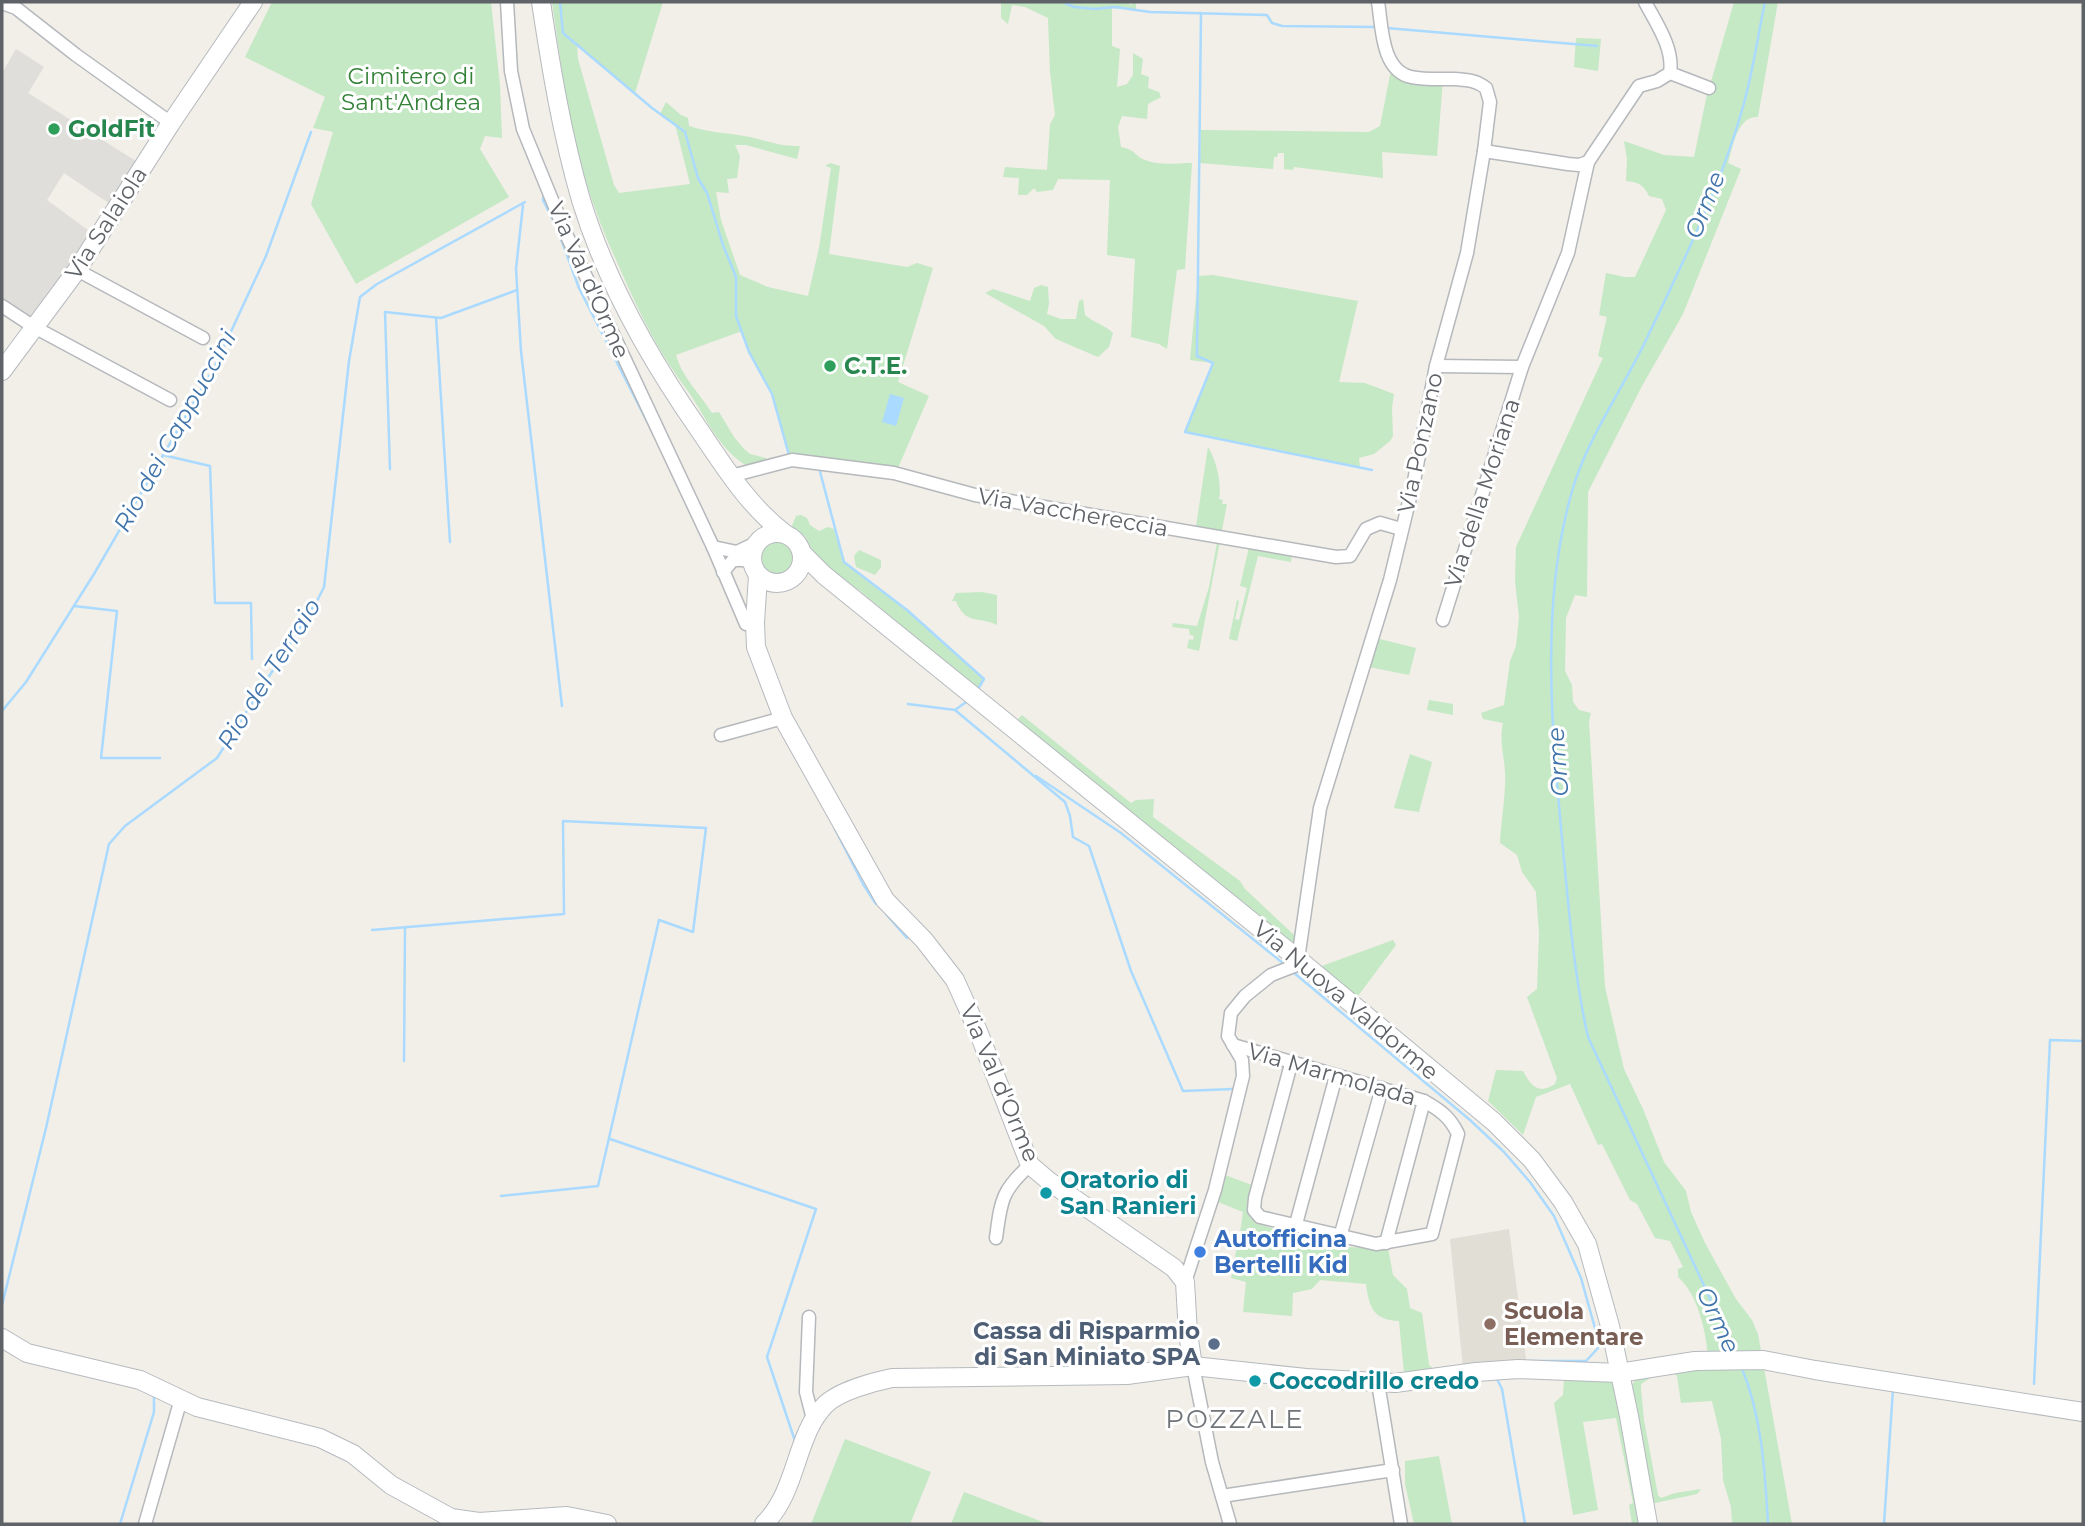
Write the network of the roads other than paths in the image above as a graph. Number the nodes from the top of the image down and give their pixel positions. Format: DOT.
graph roads {
  1 [pos="253,2"];
  2 [pos="507,2"];
  3 [pos="541,2"];
  4 [pos="1378,2"];
  5 [pos="1645,2"];
  6 [pos="2,3"];
  7 [pos="1671,73"];
  8 [pos="1709,88"];
  9 [pos="171,123"];
  10 [pos="1484,151"];
  11 [pos="1588,162"];
  12 [pos="77,270"];
  13 [pos="2,306"];
  14 [pos="34,327"];
  15 [pos="203,338"];
  16 [pos="1436,366"];
  17 [pos="1522,367"];
  18 [pos="2,371"];
  19 [pos="170,400"];
  20 [pos="731,477"];
  21 [pos="746,497"];
  22 [pos="1401,529"];
  23 [pos="784,533"];
  24 [pos="757,542"];
  25 [pos="713,547"];
  26 [pos="802,553"];
  27 [pos="755,570"];
  28 [pos="723,572"];
  29 [pos="785,582"];
  30 [pos="855,600"];
  31 [pos="1443,620"];
  32 [pos="750,623"];
  33 [pos="783,718"];
  34 [pos="721,735"];
  35 [pos="1300,961"];
  36 [pos="1230,1040"];
  37 [pos="1291,1064"];
  38 [pos="1336,1076"];
  39 [pos="1382,1088"];
  40 [pos="1424,1101"];
  41 [pos="1030,1165"];
  42 [pos="1296,1224"];
  43 [pos="1340,1237"];
  44 [pos="996,1238"];
  45 [pos="1385,1243"];
  46 [pos="1185,1282"];
  47 [pos="809,1317"];
  48 [pos="2,1338"];
  49 [pos="1193,1366"];
  50 [pos="1619,1373"];
  51 [pos="1378,1384"];
  52 [pos="181,1399"];
  53 [pos="2083,1412"];
  54 [pos="814,1423"];
  55 [pos="1393,1470"];
  56 [pos="1222,1496"];
  57 [pos="145,1524"];
  58 [pos="607,1524"];
  59 [pos="764,1524"];
  60 [pos="1230,1524"];
  61 [pos="1401,1524"];
  62 [pos="1648,1524"];
  1 -- 9 [label="street, Via Salaiola"];
  2 -- 25 [label="street, Via Val d'Orme"];
  3 -- 20 [label="street, Via Nuova Valdorme"];
  4 -- 10 [label="street, Via Ponzano"];
  5 -- 7 [label="street"];
  6 -- 9 [label="street"];
  7 -- 8 [label="street"];
  7 -- 11 [label="street"];
  9 -- 12 [label="street, Via Salaiola"];
  10 -- 11 [label="street"];
  10 -- 16 [label="street, Via Ponzano"];
  11 -- 17 [label="street, Via della Moriana"];
  12 -- 14 [label="street, Via Salaiola"];
  12 -- 15 [label="street"];
  13 -- 14 [label="street"];
  14 -- 18 [label="street, Via Salaiola"];
  14 -- 19 [label="street"];
  16 -- 17 [label="street, Via della Moriana"];
  16 -- 22 [label="street, Via Ponzano"];
  17 -- 31 [label="street, Via della Moriana"];
  20 -- 21 [label="street, Via Nuova Valdorme"];
  20 -- 22 [label="street, Via Vacchereccia"];
  21 -- 23 [label="street, Via Nuova Valdorme"];
  21 -- 24 [label="street, Via Nuova Valdorme"];
  22 -- 35 [label="street, Via Ponzano"];
  23 -- 24 [label="street"];
  23 -- 26 [label="street, Via Nuova Valdorme"];
  24 -- 25 [label="street"];
  24 -- 27 [label="street, Via Nuova Valdorme"];
  25 -- 28 [label="street, Via Val d'Orme"];
  26 -- 29 [label="street"];
  26 -- 30 [label="street, Via Nuova Valdorme"];
  27 -- 28 [label="street"];
  27 -- 29 [label="street, Via Nuova Valdorme"];
  27 -- 32 [label="street, Via Val d'Orme"];
  28 -- 32 [label="street, Via Val d'Orme"];
  29 -- 30 [label="street, Via Nuova Valdorme"];
  29 -- 32 [label="street"];
  30 -- 35 [label="street, Via Nuova Valdorme"];
  32 -- 33 [label="street, Via Val d'Orme"];
  33 -- 34 [label="street"];
  33 -- 41 [label="street, Via Val d'Orme"];
  35 -- 36 [label="street"];
  35 -- 50 [label="street, Via Nuova Valdorme"];
  36 -- 37 [label="street, Via Marmolada"];
  36 -- 46 [label="street"];
  37 -- 38 [label="street, Via Marmolada"];
  37 -- 42 [label="street"];
  38 -- 39 [label="street, Via Marmolada"];
  38 -- 42 [label="street"];
  39 -- 40 [label="street, Via Marmolada"];
  39 -- 43 [label="street"];
  40 -- 45 [label="street"];
  40 -- 45 [label="street, Via Marmolada"];
  41 -- 44 [label="street"];
  41 -- 46 [label="street, Via Val d'Orme"];
  42 -- 43 [label="street"];
  43 -- 45 [label="street"];
  46 -- 49 [label="street"];
  47 -- 54 [label="street"];
  48 -- 52 [label="street"];
  49 -- 51 [label="street"];
  49 -- 54 [label="street"];
  49 -- 56 [label="street"];
  50 -- 51 [label="street"];
  50 -- 53 [label="street"];
  50 -- 62 [label="street, Via Nuova Valdorme"];
  51 -- 55 [label="street"];
  52 -- 57 [label="street"];
  52 -- 58 [label="street"];
  54 -- 59 [label="street"];
  55 -- 56 [label="street"];
  55 -- 61 [label="street"];
  56 -- 60 [label="street"];
}
